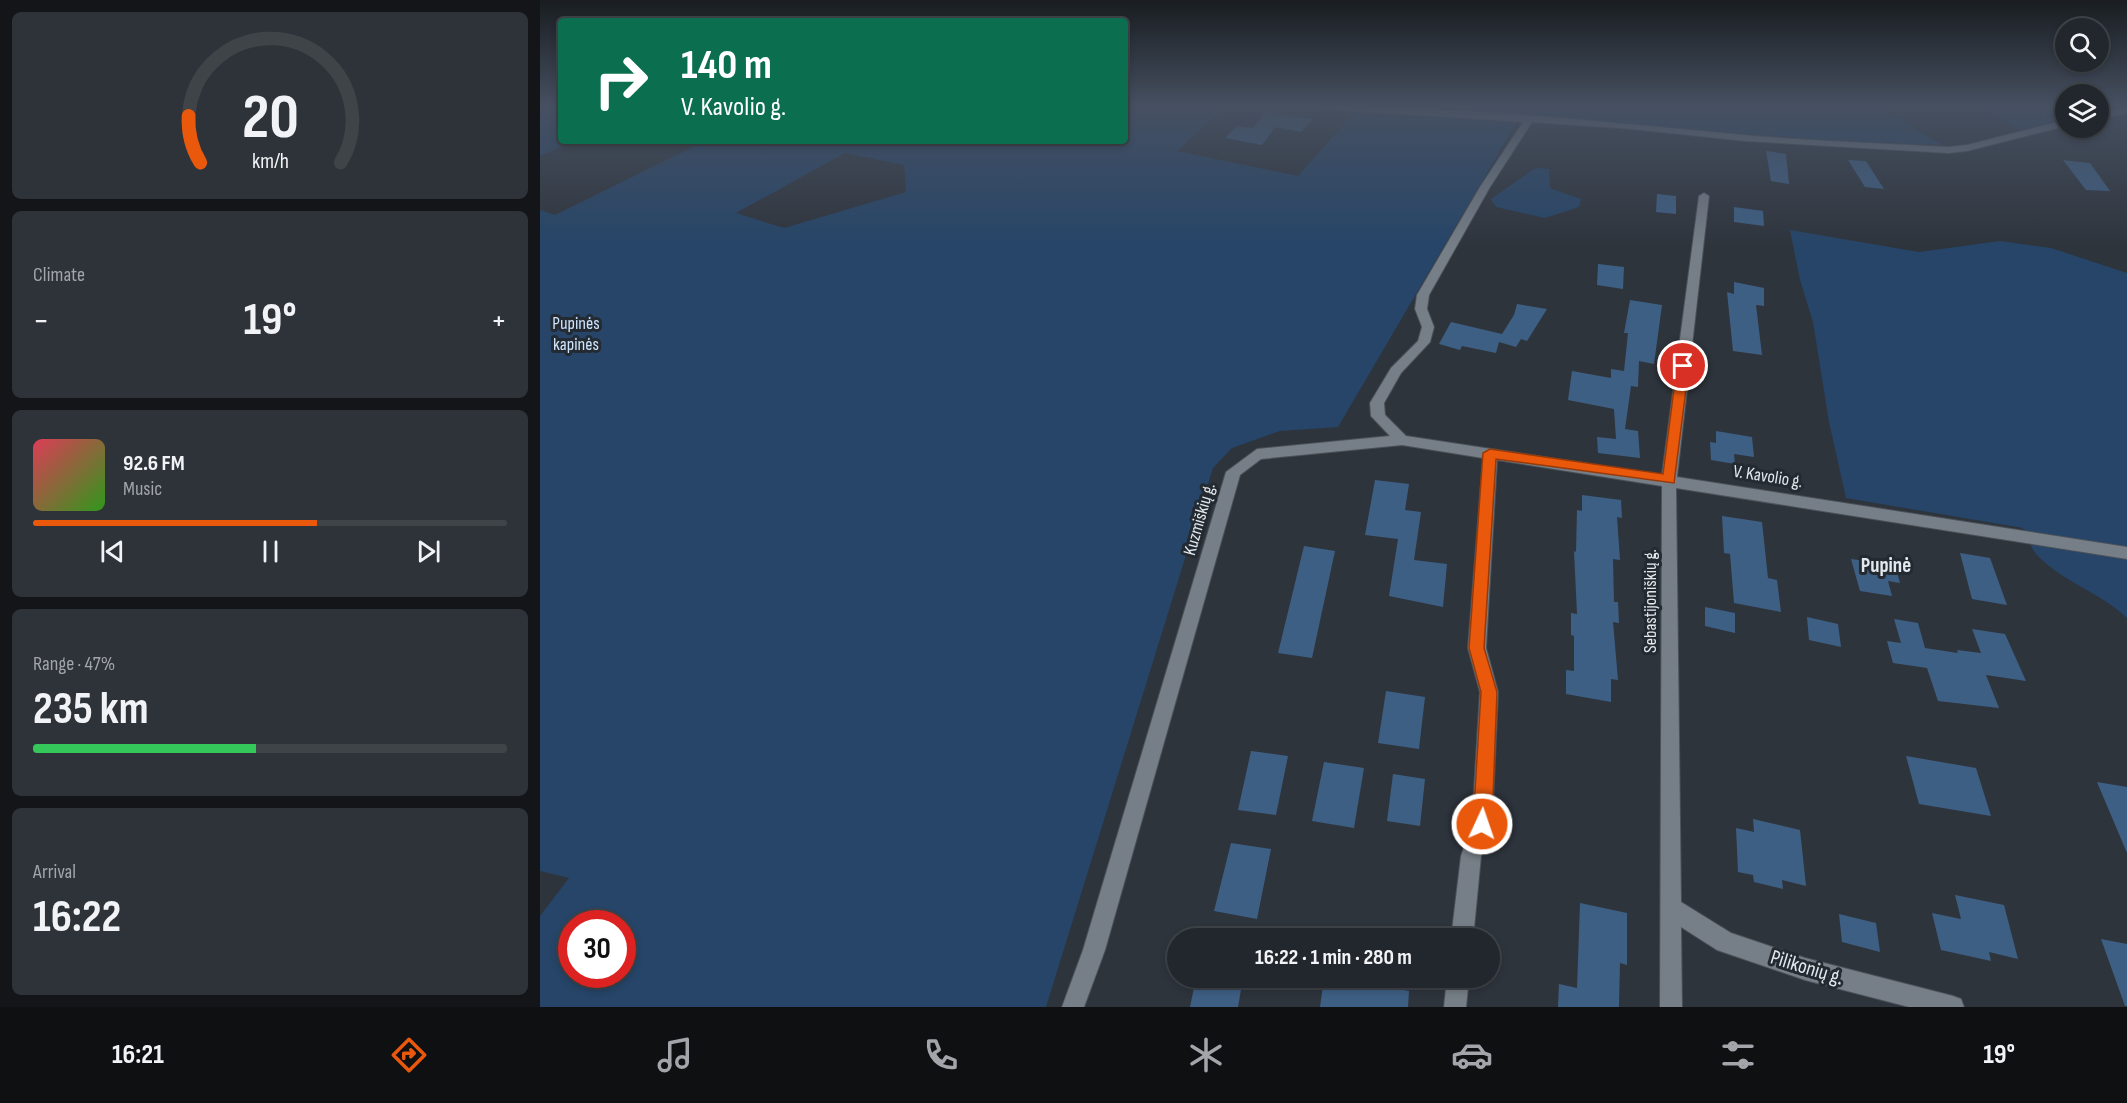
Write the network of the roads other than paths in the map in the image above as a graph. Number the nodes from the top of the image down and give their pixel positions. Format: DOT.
graph roads {
  1 [pos="1508,153"];
  2 [pos="1704,196"];
  3 [pos="1402,440"];
  4 [pos="1490,453"];
  5 [pos="1669,480"];
  6 [pos="2127,553"];
  7 [pos="1670,907"];
  8 [pos="1463,928"];
  9 [pos="1457,988"];
  10 [pos="1073,1007"];
  11 [pos="1455,1007"];
  12 [pos="1671,1007"];
  13 [pos="1953,1007"];
  1 -- 3 [label="street"];
  2 -- 5 [label="street, Sebastijoniškių g."];
  3 -- 4 [label="street, V. Kavolio g."];
  3 -- 10 [label="street, Kuzmiškių g."];
  4 -- 5 [label="street, V. Kavolio g."];
  4 -- 8 [label="street"];
  5 -- 6 [label="street, V. Kavolio g."];
  5 -- 7 [label="street, Sebastijoniškių g."];
  7 -- 12 [label="street, Sebastijoniškių g."];
  7 -- 13 [label="street, Pilikonių g."];
  9 -- 11 [label="street"];
}
